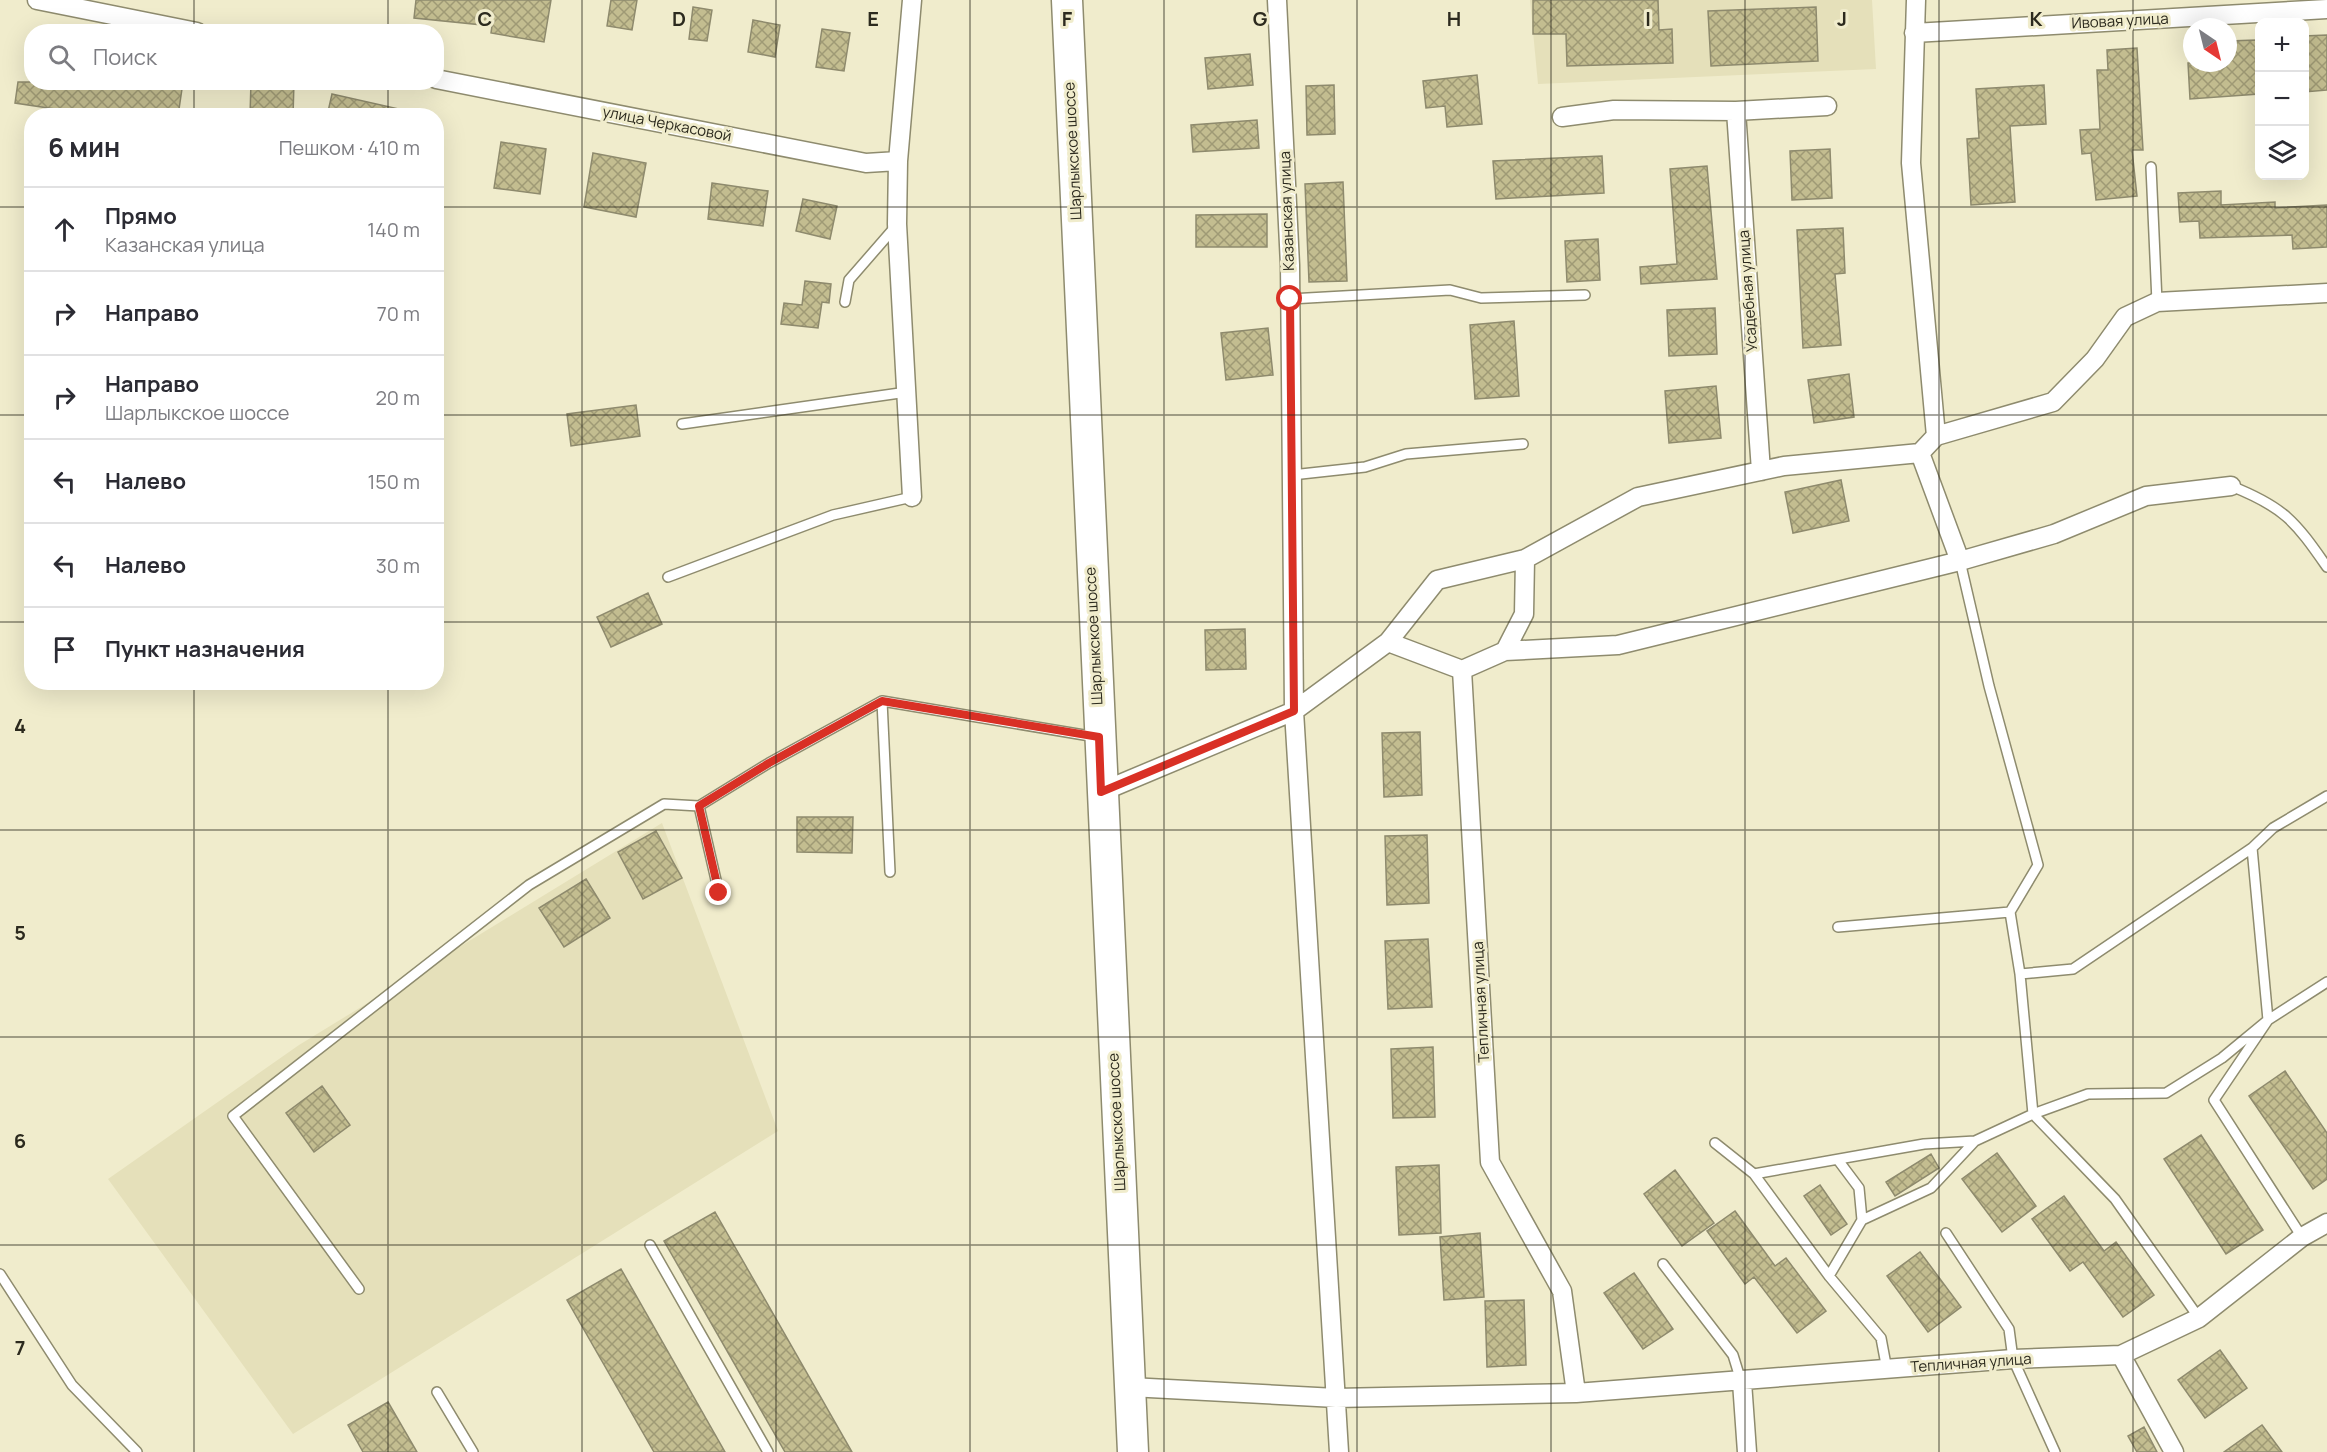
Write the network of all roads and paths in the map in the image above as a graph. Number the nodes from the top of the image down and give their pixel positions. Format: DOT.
graph roads {
  1 [pos="37,0"];
  2 [pos="912,0"];
  3 [pos="1066,0"];
  4 [pos="1277,0"];
  5 [pos="1916,0"];
  6 [pos="2327,9"];
  7 [pos="157,24"];
  8 [pos="1914,33"];
  9 [pos="444,80"];
  10 [pos="1827,106"];
  11 [pos="1736,111"];
  12 [pos="1562,117"];
  13 [pos="898,161"];
  14 [pos="2151,167"];
  15 [pos="897,224"];
  16 [pos="2327,293"];
  17 [pos="1585,295"];
  18 [pos="1290,299"];
  19 [pos="845,302"];
  20 [pos="2157,302"];
  21 [pos="907,392"];
  22 [pos="682,424"];
  23 [pos="1936,436"];
  24 [pos="1523,444"];
  25 [pos="1920,453"];
  26 [pos="1761,471"];
  27 [pos="1292,475"];
  28 [pos="2232,486"];
  29 [pos="912,497"];
  30 [pos="1525,559"];
  31 [pos="1960,561"];
  32 [pos="2327,567"];
  33 [pos="668,577"];
  34 [pos="1389,642"];
  35 [pos="1505,651"];
  36 [pos="1462,670"];
  37 [pos="882,701"];
  38 [pos="1294,711"];
  39 [pos="1099,737"];
  40 [pos="1101,792"];
  41 [pos="2327,796"];
  42 [pos="699,806"];
  43 [pos="2252,848"];
  44 [pos="890,872"];
  45 [pos="719,893"];
  46 [pos="2010,912"];
  47 [pos="1838,927"];
  48 [pos="2020,974"];
  49 [pos="2327,982"];
  50 [pos="2268,1020"];
  51 [pos="2033,1114"];
  52 [pos="1975,1141"];
  53 [pos="1715,1143"];
  54 [pos="1838,1160"];
  55 [pos="1754,1174"];
  56 [pos="1862,1220"];
  57 [pos="2327,1222"];
  58 [pos="1946,1233"];
  59 [pos="2302,1238"];
  60 [pos="650,1245"];
  61 [pos="1663,1264"];
  62 [pos="0,1274"];
  63 [pos="1829,1276"];
  64 [pos="359,1289"];
  65 [pos="2199,1318"];
  66 [pos="2121,1355"];
  67 [pos="2013,1359"];
  68 [pos="1887,1370"];
  69 [pos="1742,1382"];
  70 [pos="1130,1387"];
  71 [pos="437,1392"];
  72 [pos="1576,1393"];
  73 [pos="1336,1398"];
  74 [pos="137,1452"];
  75 [pos="473,1452"];
  76 [pos="768,1452"];
  77 [pos="1133,1452"];
  78 [pos="1339,1452"];
  79 [pos="1747,1452"];
  80 [pos="2055,1452"];
  81 [pos="2174,1452"];
  1 -- 7 [label="street"];
  2 -- 13 [label="street"];
  3 -- 39 [label="main road, Шарлыкское шоссе"];
  4 -- 18 [label="street, Казанская улица"];
  5 -- 8 [label="street"];
  6 -- 8 [label="street, Ивовая улица"];
  8 -- 23 [label="street"];
  9 -- 13 [label="street, улица Черкасовой"];
  10 -- 11 [label="street"];
  11 -- 12 [label="street"];
  11 -- 26 [label="street, Усадебная улица"];
  13 -- 15 [label="street"];
  14 -- 20 [label="lane"];
  15 -- 19 [label="lane"];
  15 -- 21 [label="street"];
  16 -- 20 [label="street"];
  17 -- 18 [label="lane"];
  18 -- 27 [label="street, Казанская улица"];
  20 -- 23 [label="street"];
  21 -- 22 [label="lane"];
  21 -- 29 [label="street"];
  23 -- 25 [label="street"];
  24 -- 27 [label="lane"];
  25 -- 26 [label="street"];
  25 -- 31 [label="street"];
  26 -- 30 [label="street"];
  27 -- 38 [label="street, Казанская улица"];
  28 -- 31 [label="street"];
  28 -- 32 [label="lane"];
  29 -- 33 [label="lane"];
  30 -- 34 [label="street"];
  30 -- 35 [label="street"];
  31 -- 35 [label="street"];
  31 -- 46 [label="lane"];
  34 -- 36 [label="street"];
  34 -- 38 [label="street"];
  35 -- 36 [label="street"];
  36 -- 72 [label="street, Тепличная улица"];
  37 -- 39 [label="lane"];
  37 -- 42 [label="lane"];
  37 -- 44 [label="lane"];
  38 -- 40 [label="street"];
  38 -- 73 [label="street, Казанская улица"];
  39 -- 40 [label="main road, Шарлыкское шоссе"];
  40 -- 70 [label="main road, Шарлыкское шоссе"];
  41 -- 43 [label="lane"];
  42 -- 45 [label="lane"];
  42 -- 64 [label="lane"];
  43 -- 48 [label="lane"];
  43 -- 50 [label="lane"];
  46 -- 47 [label="lane"];
  46 -- 48 [label="lane"];
  48 -- 51 [label="lane"];
  49 -- 50 [label="lane"];
  50 -- 51 [label="lane"];
  50 -- 59 [label="lane"];
  51 -- 52 [label="lane"];
  51 -- 65 [label="lane"];
  52 -- 54 [label="lane"];
  52 -- 56 [label="lane"];
  53 -- 55 [label="lane"];
  54 -- 55 [label="lane"];
  54 -- 56 [label="lane"];
  55 -- 63 [label="lane"];
  56 -- 63 [label="lane"];
  57 -- 59 [label="street, Тепличная улица"];
  58 -- 67 [label="lane"];
  59 -- 65 [label="street, Тепличная улица"];
  60 -- 76 [label="lane"];
  61 -- 69 [label="lane"];
  62 -- 74 [label="lane"];
  63 -- 68 [label="lane"];
  65 -- 66 [label="street, Тепличная улица"];
  66 -- 67 [label="street, Тепличная улица"];
  66 -- 81 [label="street"];
  67 -- 68 [label="street, Тепличная улица"];
  67 -- 80 [label="lane"];
  68 -- 69 [label="street, Тепличная улица"];
  69 -- 72 [label="street, Тепличная улица"];
  69 -- 79 [label="street"];
  70 -- 73 [label="street, Тепличная улица"];
  70 -- 77 [label="main road, Шарлыкское шоссе"];
  71 -- 75 [label="lane"];
  72 -- 73 [label="street, Тепличная улица"];
  73 -- 78 [label="street, Казанская улица"];
}
